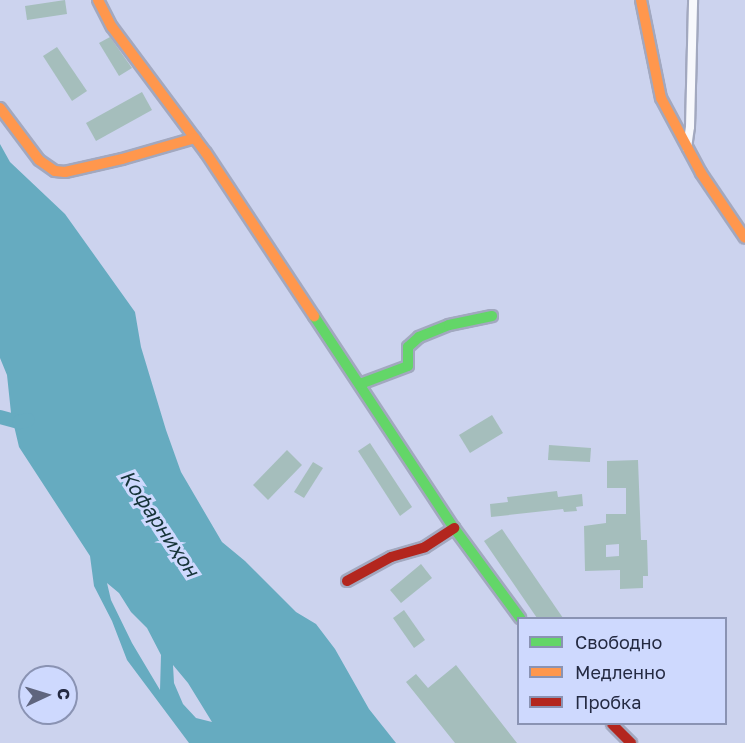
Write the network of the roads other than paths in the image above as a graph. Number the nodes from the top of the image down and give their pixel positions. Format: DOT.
graph roads {
  1 [pos="98,0"];
  2 [pos="641,0"];
  3 [pos="693,0"];
  4 [pos="0,108"];
  5 [pos="195,138"];
  6 [pos="687,148"];
  7 [pos="745,238"];
  8 [pos="492,316"];
  9 [pos="360,384"];
  10 [pos="454,528"];
  11 [pos="347,581"];
  12 [pos="519,617"];
  13 [pos="614,725"];
  14 [pos="631,743"];
  1 -- 5 [label="street"];
  2 -- 6 [label="street"];
  3 -- 6 [label="street"];
  4 -- 5 [label="street"];
  5 -- 9 [label="street"];
  6 -- 7 [label="street"];
  8 -- 9 [label="street"];
  9 -- 10 [label="street"];
  10 -- 11 [label="street"];
  10 -- 12 [label="street"];
  13 -- 14 [label="street"];
}
